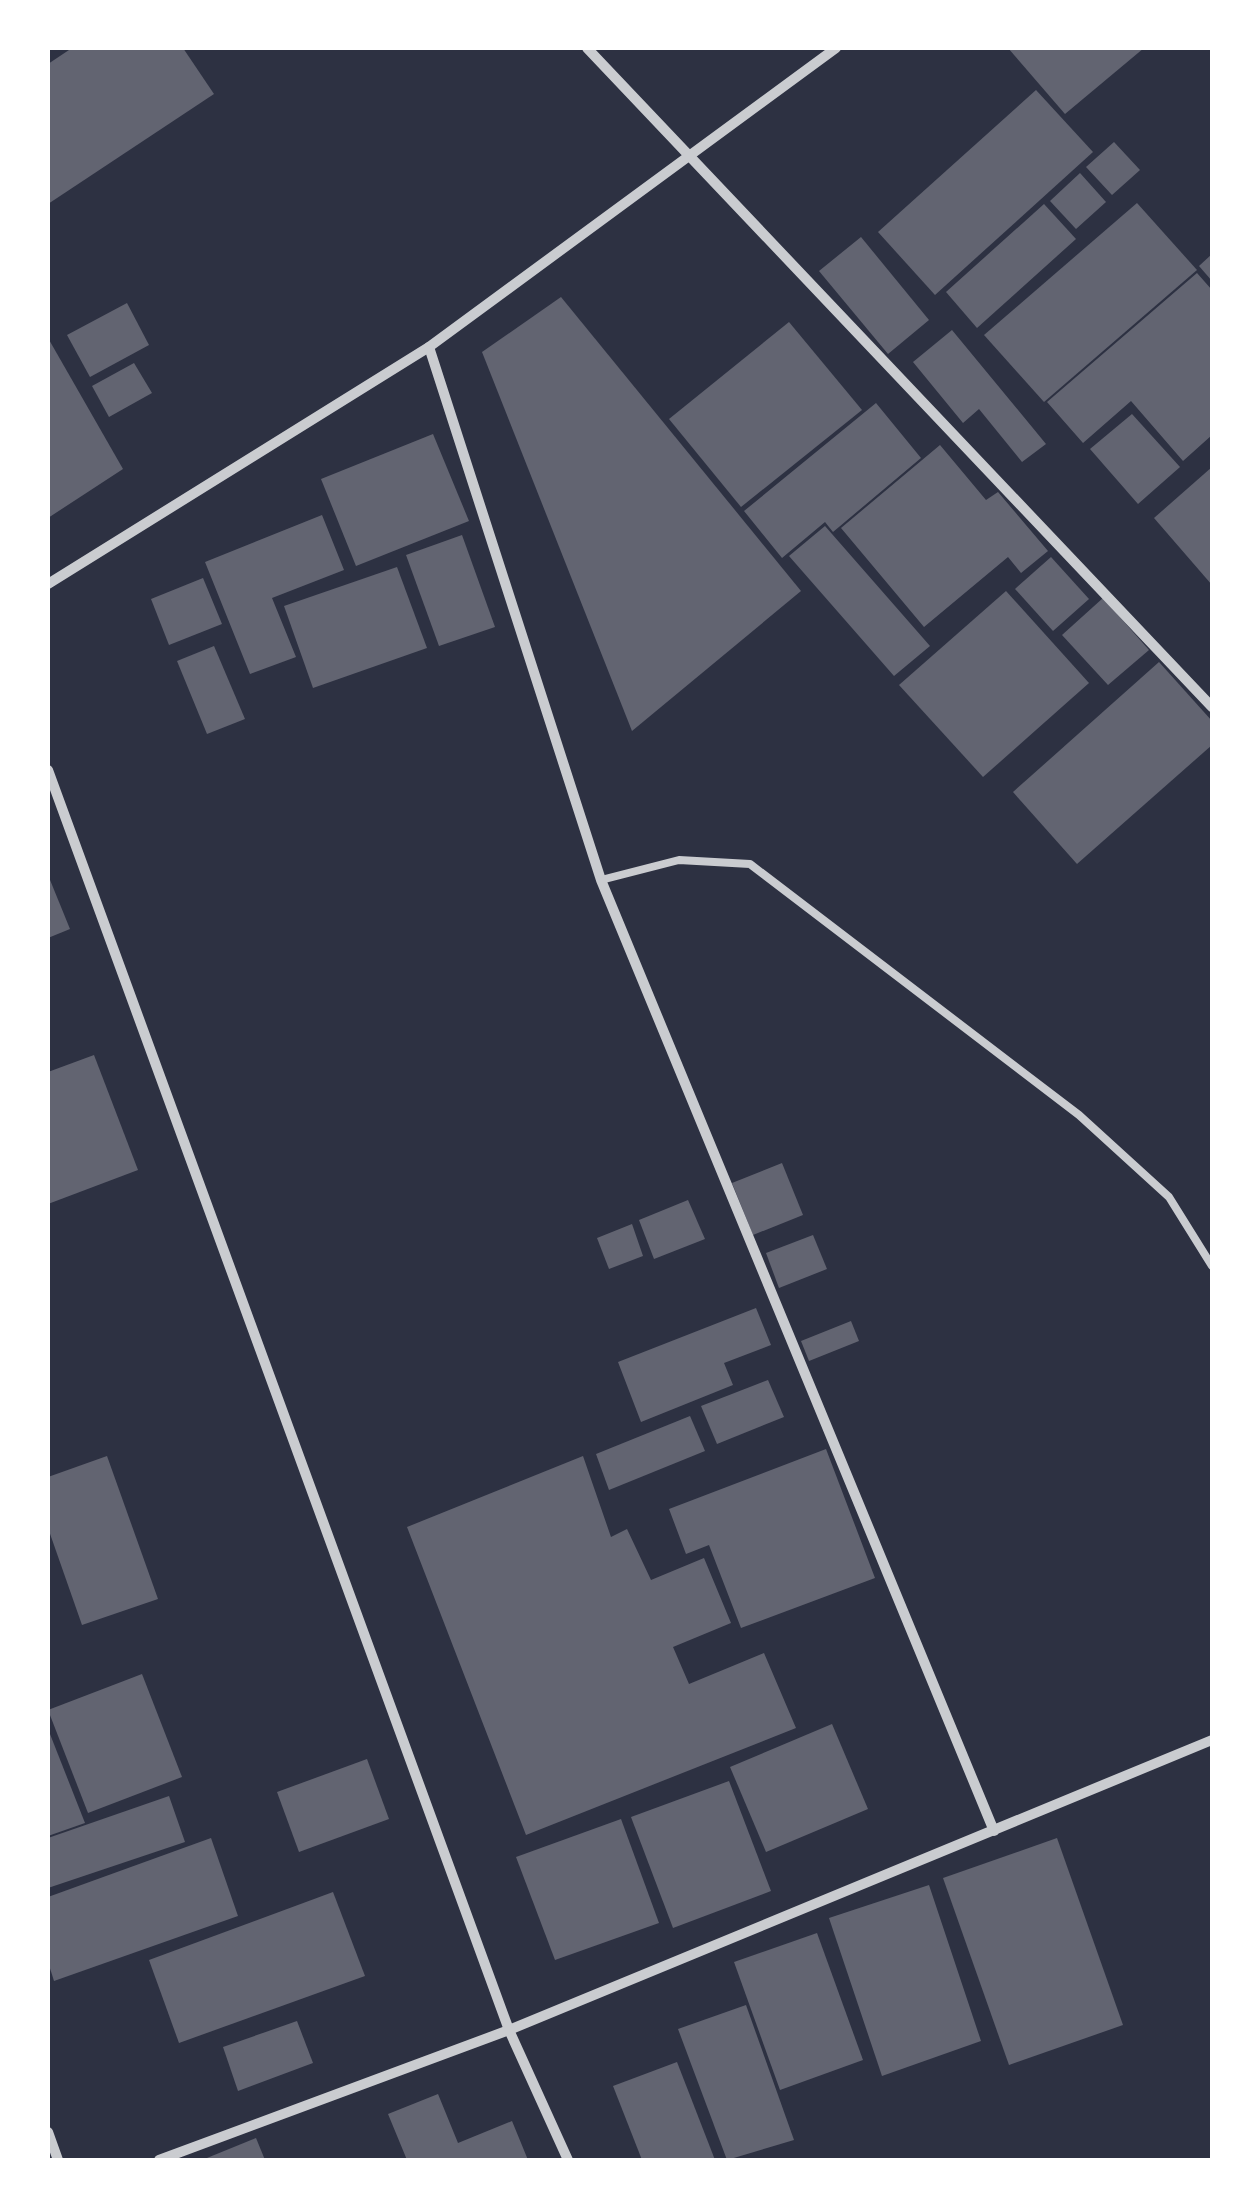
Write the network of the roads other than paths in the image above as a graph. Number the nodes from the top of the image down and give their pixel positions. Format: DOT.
graph roads {
  1 [pos="587,48"];
  2 [pos="836,48"];
  3 [pos="690,156"];
  4 [pos="429,346"];
  5 [pos="48,584"];
  6 [pos="1212,707"];
  7 [pos="48,770"];
  8 [pos="600,880"];
  9 [pos="1212,1266"];
  10 [pos="1212,1740"];
  11 [pos="994,1830"];
  12 [pos="510,2030"];
  13 [pos="48,2132"];
  14 [pos="58,2160"];
  15 [pos="159,2160"];
  16 [pos="568,2160"];
  1 -- 3 [label="street"];
  2 -- 3 [label="street"];
  3 -- 4 [label="street"];
  3 -- 6 [label="street"];
  4 -- 5 [label="street"];
  4 -- 8 [label="street"];
  7 -- 12 [label="street"];
  8 -- 9 [label="lane"];
  8 -- 11 [label="street"];
  10 -- 11 [label="street"];
  11 -- 12 [label="street"];
  12 -- 15 [label="street"];
  12 -- 16 [label="street"];
  13 -- 14 [label="street"];
}
